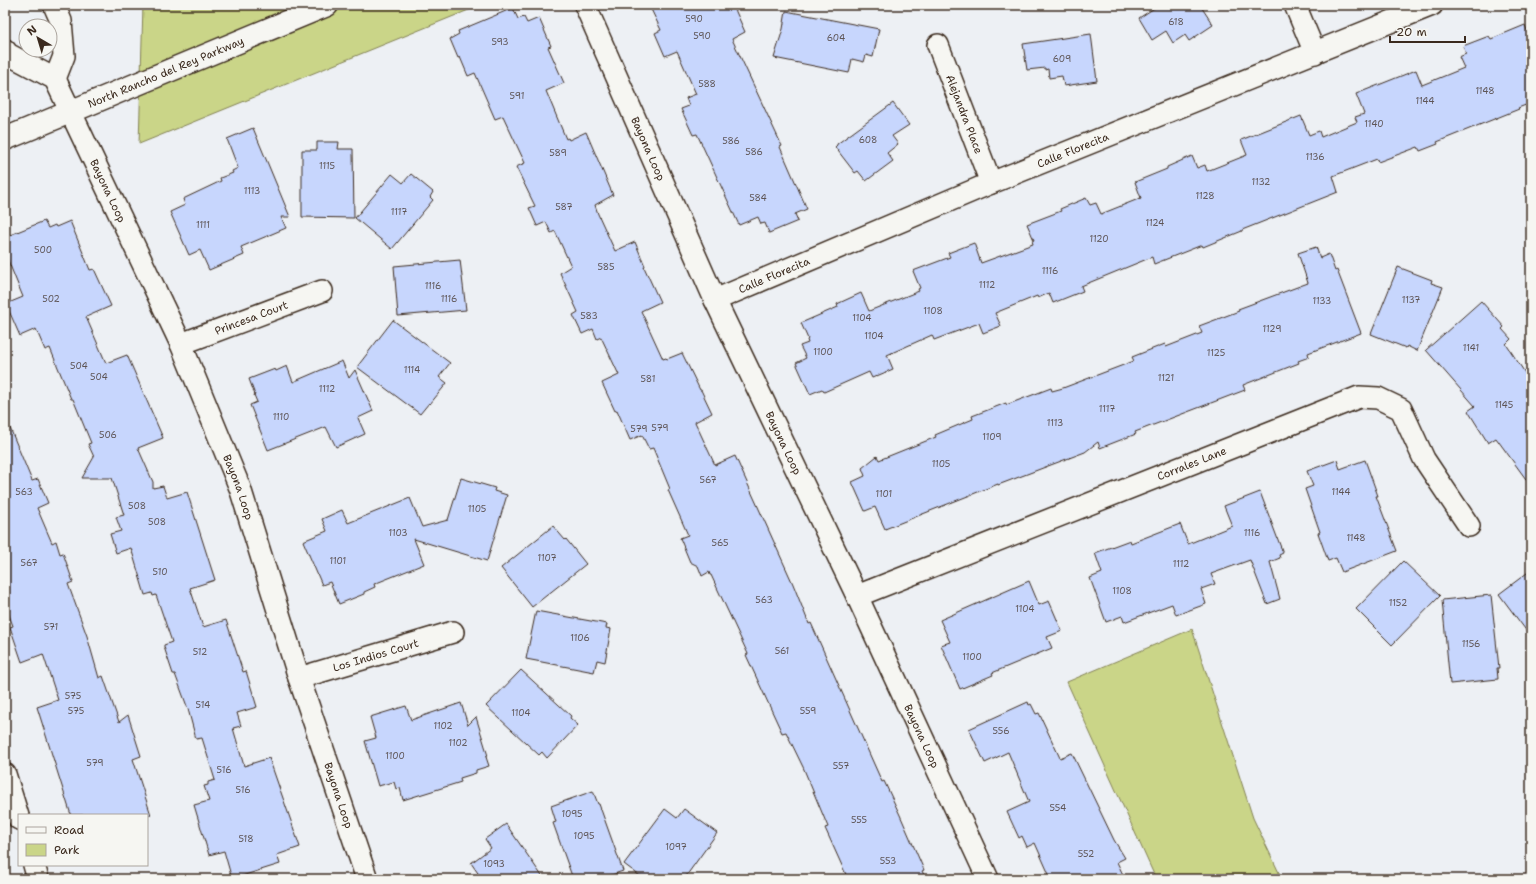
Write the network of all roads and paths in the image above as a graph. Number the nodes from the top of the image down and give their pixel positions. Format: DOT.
graph roads {
  1 [pos="54,5"];
  2 [pos="327,5"];
  3 [pos="585,5"];
  4 [pos="1296,5"];
  5 [pos="1432,5"];
  6 [pos="938,45"];
  7 [pos="5,50"];
  8 [pos="1315,53"];
  9 [pos="55,79"];
  10 [pos="70,111"];
  11 [pos="5,139"];
  12 [pos="991,183"];
  13 [pos="322,291"];
  14 [pos="715,300"];
  15 [pos="181,344"];
  16 [pos="1469,526"];
  17 [pos="857,596"];
  18 [pos="453,632"];
  19 [pos="300,678"];
  20 [pos="5,774"];
  21 [pos="18,816"];
  22 [pos="34,866"];
  23 [pos="38,879"];
  24 [pos="367,879"];
  25 [pos="988,879"];
  1 -- 9 [label="street"];
  2 -- 10 [label="street, North Rancho del Rey Parkway"];
  3 -- 14 [label="street, Bayona Loop"];
  4 -- 8 [label="street"];
  5 -- 8 [label="street, Calle Florecita"];
  6 -- 12 [label="street, Alejandra Place"];
  7 -- 9 [label="street"];
  8 -- 12 [label="street, Calle Florecita"];
  9 -- 10 [label="street, Bayona Loop"];
  10 -- 11 [label="street, North Rancho del Rey Parkway"];
  10 -- 15 [label="street, Bayona Loop"];
  12 -- 14 [label="street, Calle Florecita"];
  13 -- 15 [label="street, Princesa Court"];
  14 -- 17 [label="street, Bayona Loop"];
  15 -- 19 [label="street, Bayona Loop"];
  16 -- 17 [label="street, Corrales Lane"];
  17 -- 25 [label="street, Bayona Loop"];
  18 -- 19 [label="street, Los Indios Court"];
  19 -- 24 [label="street, Bayona Loop"];
  20 -- 21 [label="street"];
  22 -- 23 [label="street"];
}
